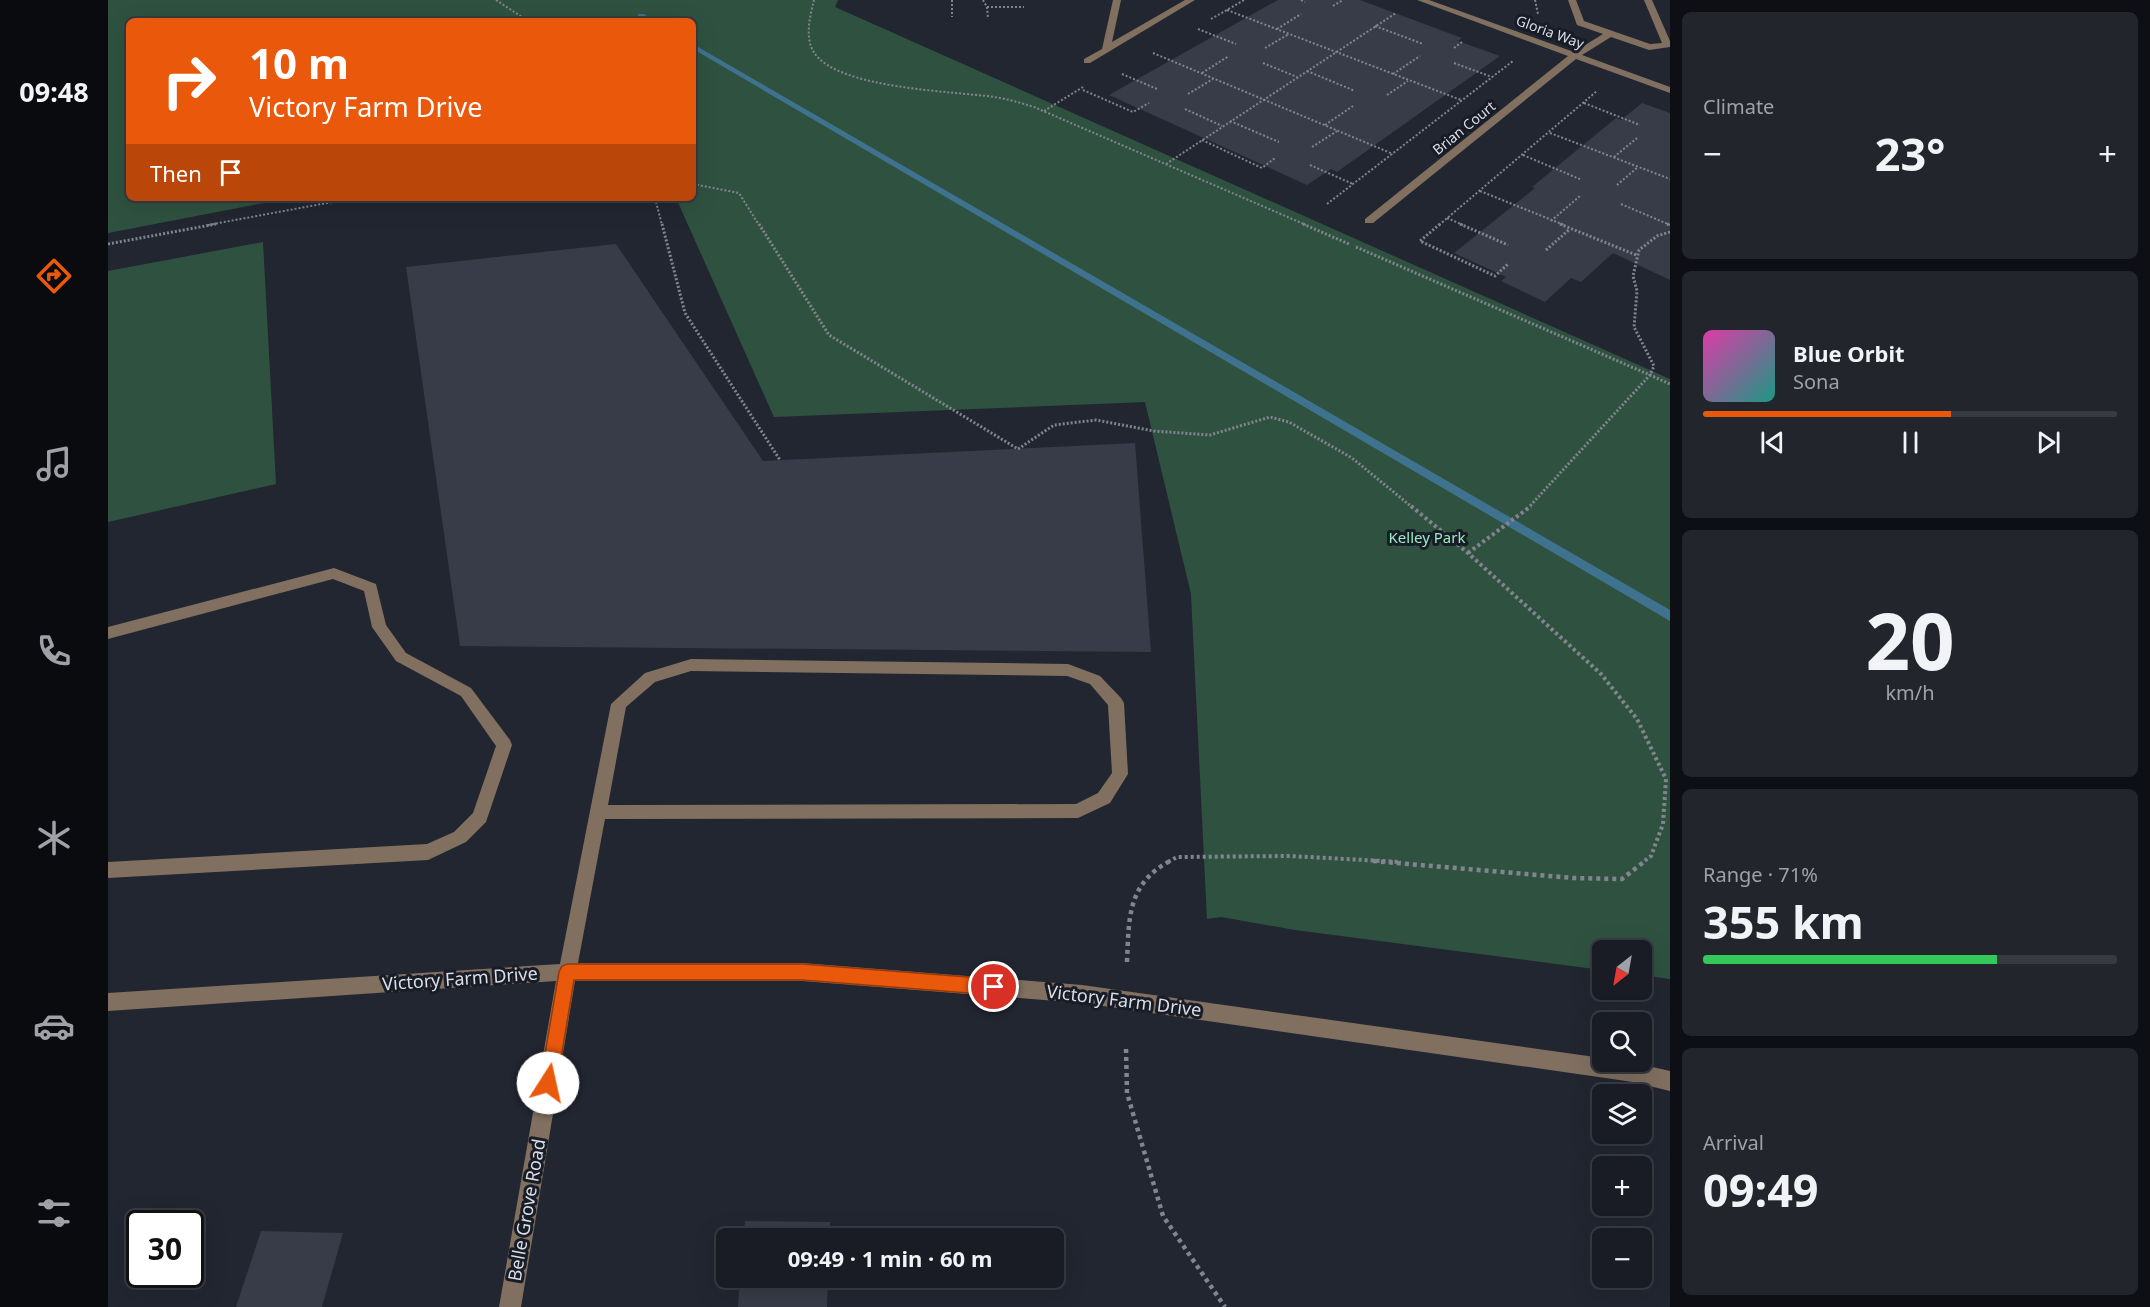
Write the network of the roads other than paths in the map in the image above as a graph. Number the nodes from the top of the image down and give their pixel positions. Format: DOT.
graph roads {
  1 [pos="1117,0"];
  2 [pos="1191,0"];
  3 [pos="1421,0"];
  4 [pos="1572,0"];
  5 [pos="1648,0"];
  6 [pos="1610,34"];
  7 [pos="1106,50"];
  8 [pos="1575,55"];
  9 [pos="1087,61"];
  10 [pos="1670,90"];
  11 [pos="1369,221"];
  12 [pos="108,633"];
  13 [pos="599,812"];
  14 [pos="108,870"];
  15 [pos="567,972"];
  16 [pos="108,1002"];
  17 [pos="1592,1066"];
  18 [pos="1634,1072"];
  19 [pos="1670,1073"];
  20 [pos="1670,1081"];
  21 [pos="510,1307"];
  1 -- 7 [label="street"];
  2 -- 7 [label="street"];
  3 -- 8 [label="street, Gloria Way"];
  4 -- 6 [label="street"];
  5 -- 6 [label="street"];
  6 -- 8 [label="street, Brian Court"];
  7 -- 9 [label="street"];
  8 -- 10 [label="street, Gloria Way"];
  8 -- 11 [label="street, Brian Court"];
  12 -- 14 [label="street"];
  13 -- 13 [label="street, Belle Grove Road"];
  13 -- 15 [label="street, Belle Grove Road"];
  15 -- 16 [label="street, Victory Farm Drive"];
  15 -- 17 [label="street, Victory Farm Drive"];
  15 -- 21 [label="street, Belle Grove Road"];
  18 -- 19 [label="street, Victory Farm Drive"];
  18 -- 20 [label="street, Victory Farm Drive"];
}
